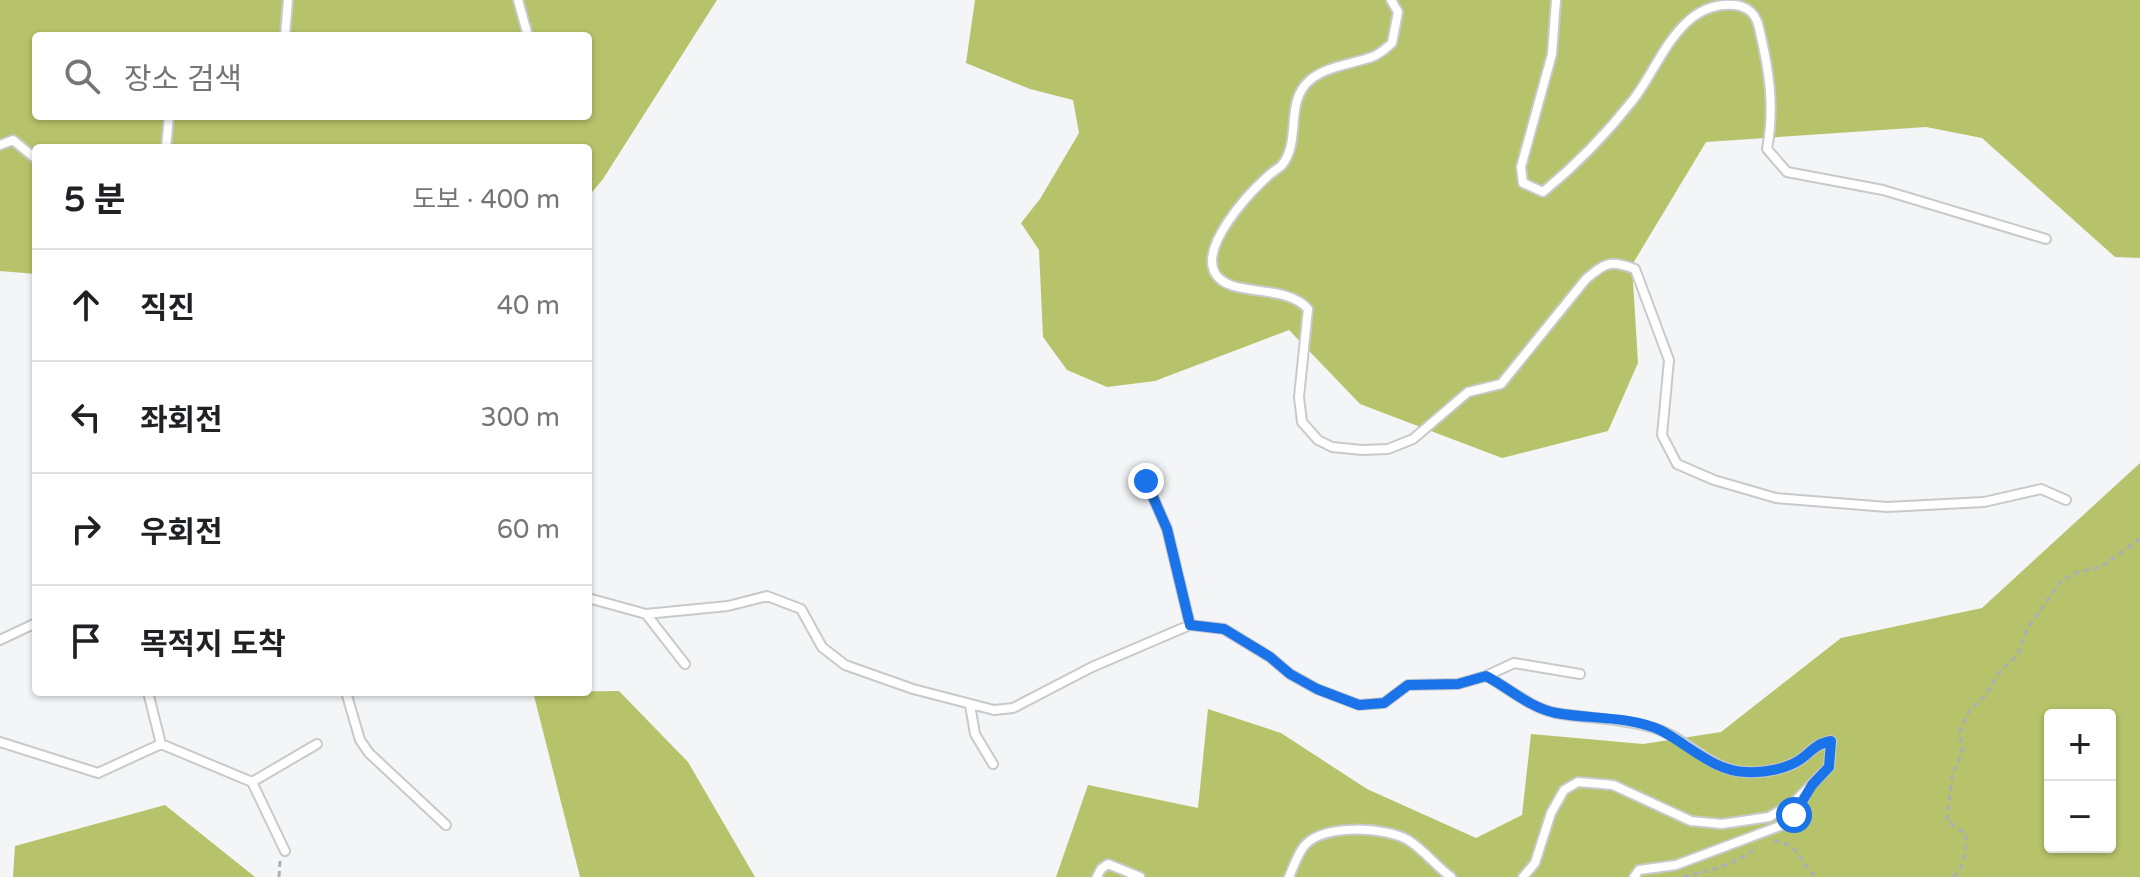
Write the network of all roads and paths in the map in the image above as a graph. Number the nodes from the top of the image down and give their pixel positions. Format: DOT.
graph roads {
  1 [pos="288,0"];
  2 [pos="518,0"];
  3 [pos="1391,0"];
  4 [pos="1556,0"];
  5 [pos="285,32"];
  6 [pos="527,32"];
  7 [pos="169,120"];
  8 [pos="166,144"];
  9 [pos="0,145"];
  10 [pos="32,156"];
  11 [pos="2046,239"];
  12 [pos="1146,481"];
  13 [pos="2066,500"];
  14 [pos="2140,539"];
  15 [pos="592,599"];
  16 [pos="646,614"];
  17 [pos="32,625"];
  18 [pos="1190,625"];
  19 [pos="0,640"];
  20 [pos="685,664"];
  21 [pos="1580,674"];
  22 [pos="1486,676"];
  23 [pos="149,696"];
  24 [pos="347,696"];
  25 [pos="970,705"];
  26 [pos="0,742"];
  27 [pos="161,744"];
  28 [pos="317,744"];
  29 [pos="993,764"];
  30 [pos="252,782"];
  31 [pos="1812,785"];
  32 [pos="446,825"];
  33 [pos="1773,841"];
  34 [pos="1760,845"];
  35 [pos="285,851"];
  36 [pos="279,877"];
  37 [pos="1097,877"];
  38 [pos="1140,877"];
  39 [pos="1289,877"];
  40 [pos="1451,877"];
  41 [pos="1523,877"];
  42 [pos="1634,877"];
  43 [pos="1678,877"];
  44 [pos="1817,877"];
  45 [pos="1953,877"];
  1 -- 5 [label="lane"];
  2 -- 6 [label="lane"];
  3 -- 13 [label="lane"];
  4 -- 11 [label="lane"];
  7 -- 8 [label="lane"];
  9 -- 10 [label="lane"];
  12 -- 18 [label="lane"];
  14 -- 45 [label="path"];
  15 -- 16 [label="lane"];
  16 -- 20 [label="lane"];
  16 -- 25 [label="lane"];
  17 -- 19 [label="lane"];
  18 -- 22 [label="lane"];
  18 -- 25 [label="lane"];
  21 -- 22 [label="lane"];
  22 -- 31 [label="lane"];
  23 -- 27 [label="lane"];
  24 -- 32 [label="lane"];
  25 -- 29 [label="lane"];
  26 -- 27 [label="lane"];
  27 -- 30 [label="lane"];
  28 -- 30 [label="lane"];
  30 -- 35 [label="lane"];
  31 -- 41 [label="lane"];
  31 -- 42 [label="lane"];
  33 -- 44 [label="path"];
  34 -- 43 [label="path"];
  35 -- 36 [label="path"];
  37 -- 38 [label="lane"];
  39 -- 40 [label="lane"];
}
